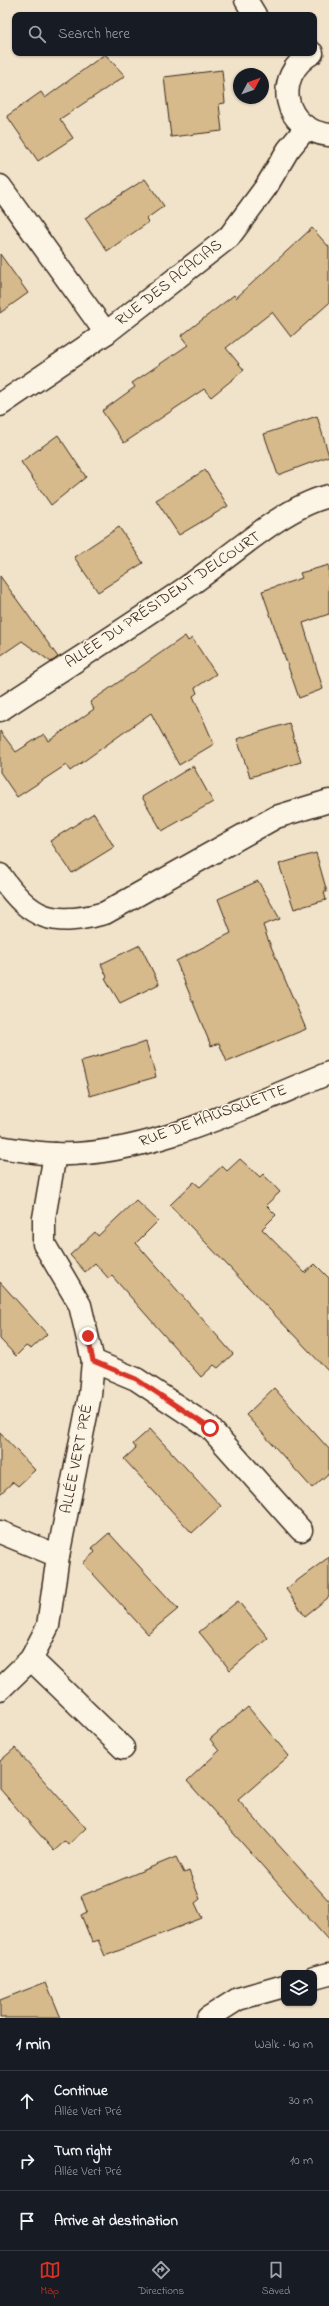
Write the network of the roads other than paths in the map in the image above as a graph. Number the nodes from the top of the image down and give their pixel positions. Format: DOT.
graph roads {
  1 [pos="246,0"];
  2 [pos="253,12"];
  3 [pos="329,49"];
  4 [pos="317,52"];
  5 [pos="304,56"];
  6 [pos="306,128"];
  7 [pos="329,135"];
  8 [pos="0,186"];
  9 [pos="106,332"];
  10 [pos="0,405"];
  11 [pos="329,496"];
  12 [pos="0,710"];
  13 [pos="329,801"];
  14 [pos="0,875"];
  15 [pos="329,1073"];
  16 [pos="0,1148"];
  17 [pos="55,1154"];
  18 [pos="93,1361"];
  19 [pos="301,1530"];
  20 [pos="0,1532"];
  21 [pos="58,1556"];
  22 [pos="31,1658"];
  23 [pos="0,1689"];
  24 [pos="123,1748"];
  25 [pos="329,1974"];
  26 [pos="317,1977"];
  27 [pos="281,1987"];
  28 [pos="208,2018"];
  1 -- 2 [label="street"];
  3 -- 4 [label="street"];
  5 -- 6 [label="street"];
  6 -- 7 [label="street"];
  6 -- 9 [label="street, RUE DES ACACIAS"];
  8 -- 9 [label="street"];
  9 -- 10 [label="street, RUE DES ACACIAS"];
  11 -- 12 [label="street, ALLÉE DU PRÉSIDENT DELCOURT"];
  13 -- 14 [label="street"];
  15 -- 17 [label="street, RUE DE HAUSQUETTE"];
  16 -- 17 [label="street, RUE DE HAUSQUETTE"];
  17 -- 18 [label="street, ALLÉE VERT PRÉ"];
  18 -- 19 [label="street"];
  18 -- 21 [label="street, ALLÉE VERT PRÉ"];
  20 -- 21 [label="street"];
  21 -- 22 [label="street, ALLÉE VERT PRÉ"];
  22 -- 23 [label="street, ALLÉE VERT PRÉ"];
  22 -- 24 [label="street"];
  25 -- 26 [label="street"];
  27 -- 28 [label="street"];
}
